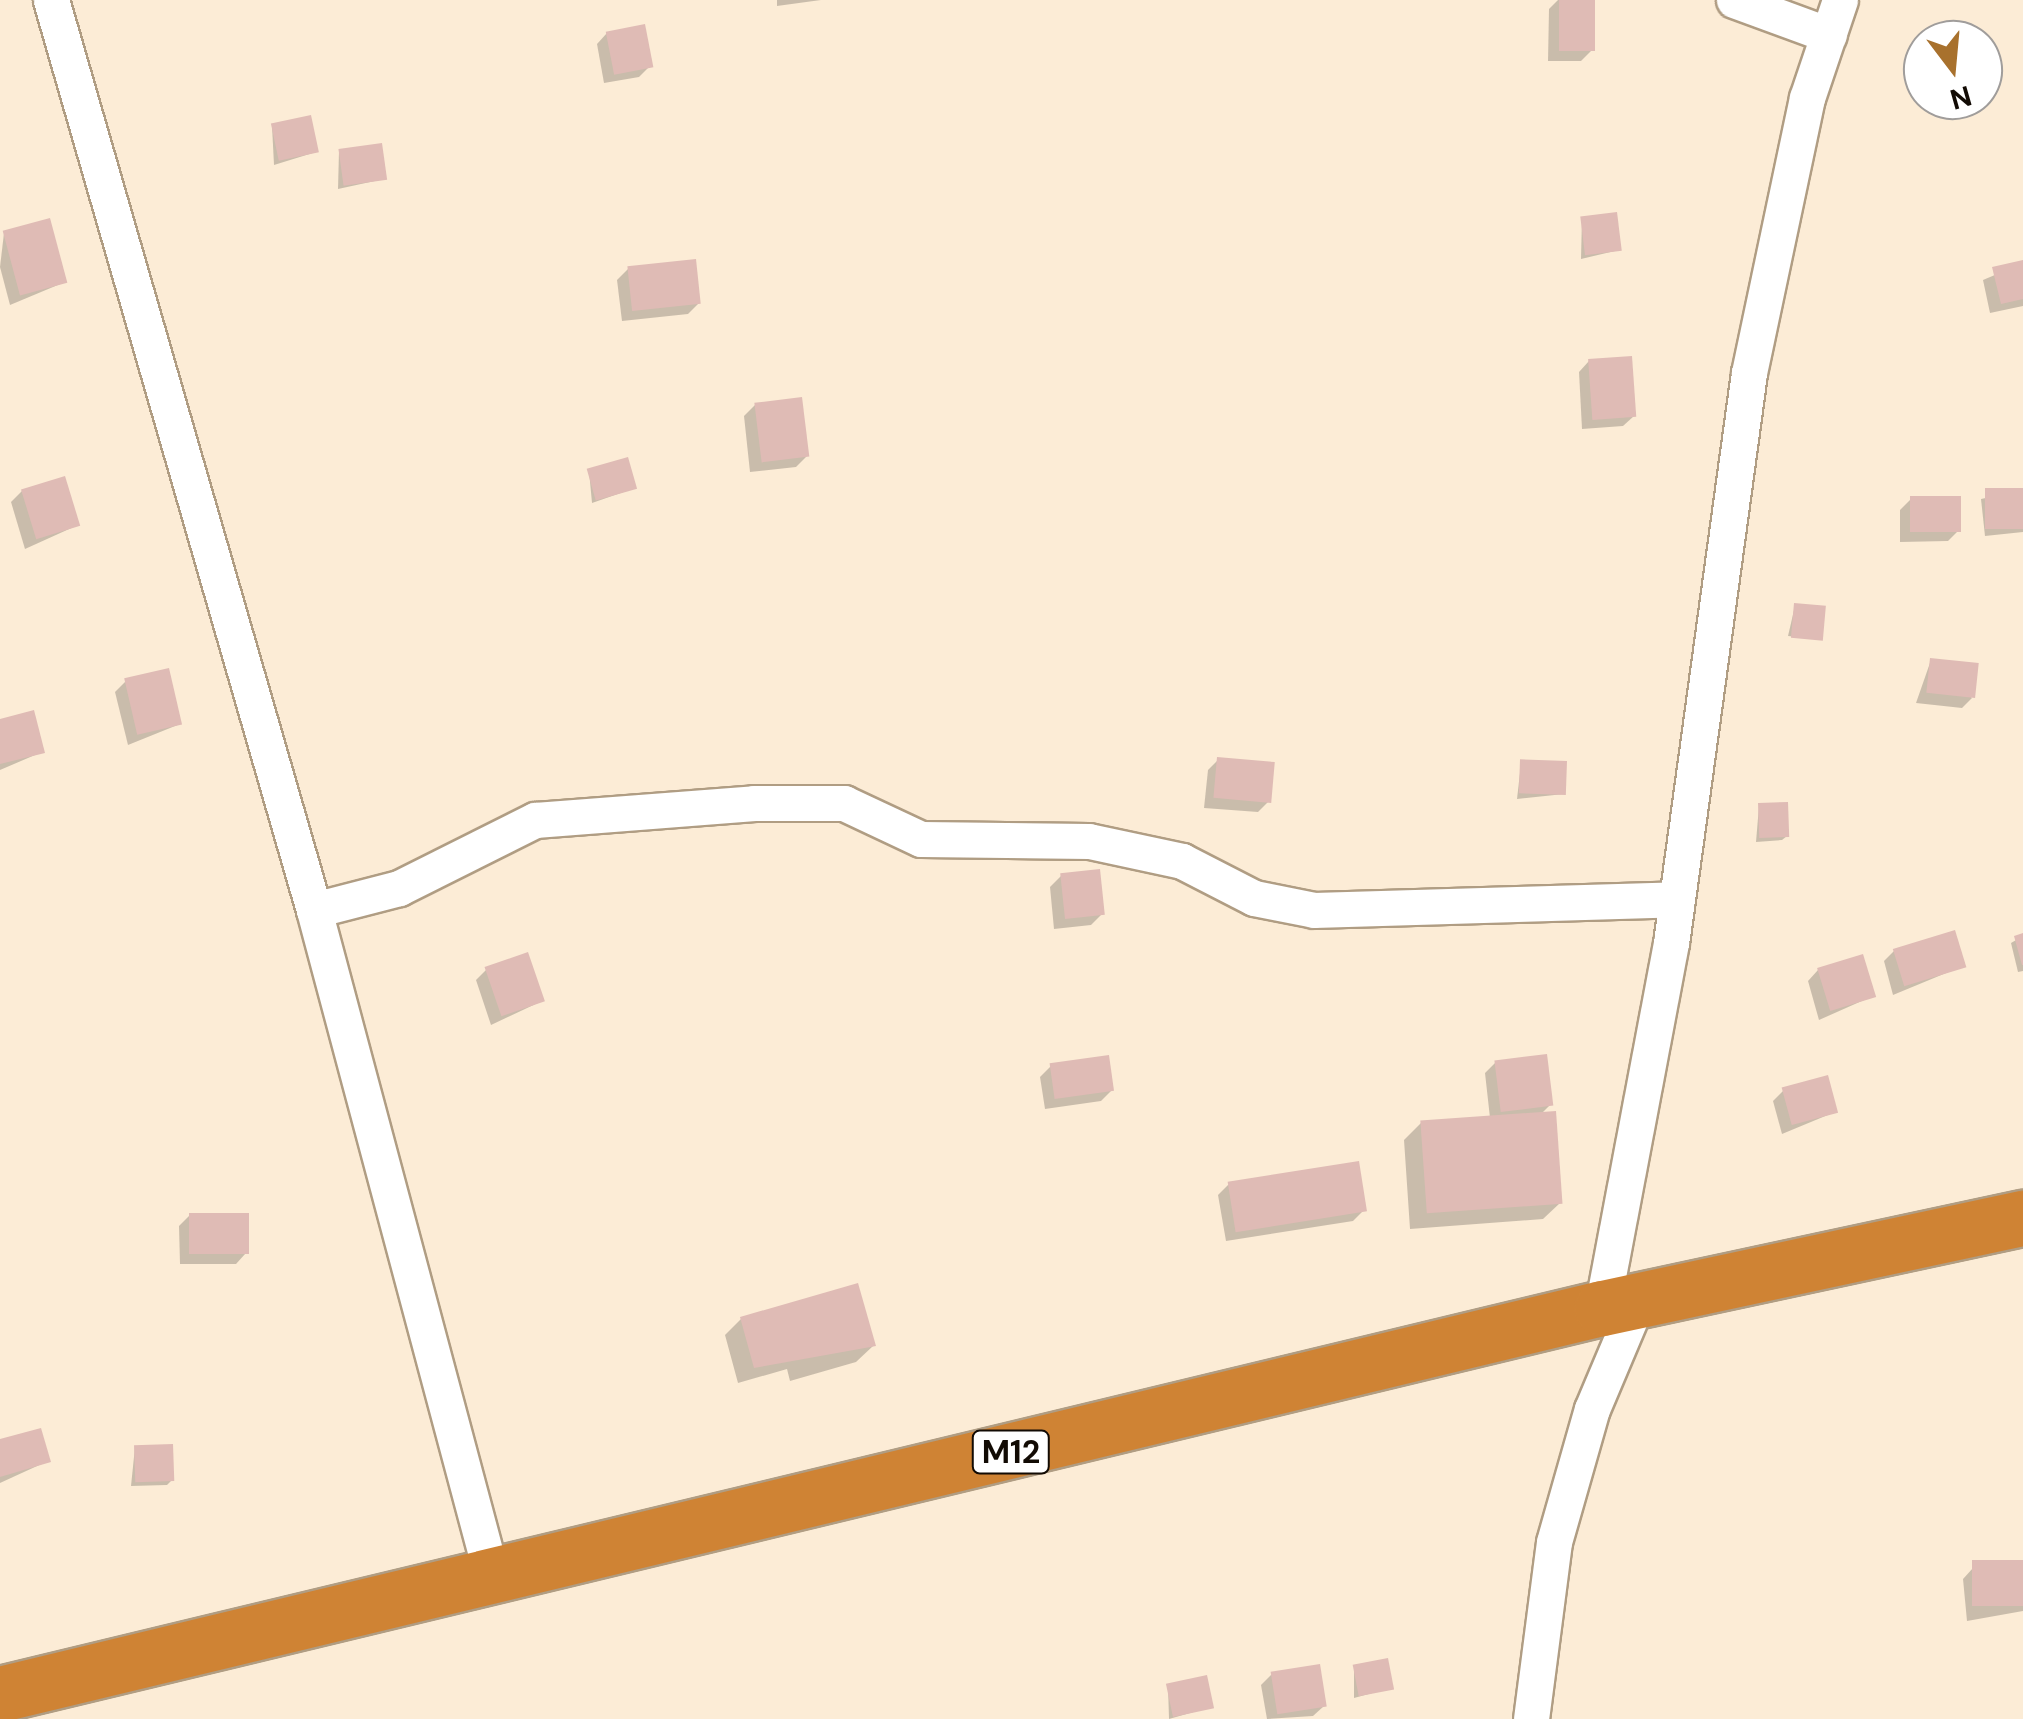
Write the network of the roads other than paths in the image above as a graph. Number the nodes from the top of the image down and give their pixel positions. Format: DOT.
graph roads {
  1 [pos="50,0"];
  2 [pos="1734,0"];
  3 [pos="1840,0"];
  4 [pos="1829,35"];
  5 [pos="1677,900"];
  6 [pos="314,910"];
  7 [pos="2023,1218"];
  8 [pos="1620,1304"];
  9 [pos="492,1576"];
  10 [pos="0,1694"];
  11 [pos="1530,1719"];
  1 -- 6 [label="street"];
  2 -- 4 [label="street"];
  3 -- 4 [label="street"];
  4 -- 5 [label="street"];
  5 -- 6 [label="street"];
  5 -- 8 [label="street"];
  6 -- 9 [label="street"];
  7 -- 8 [label="highway, M12"];
  8 -- 9 [label="highway, M12"];
  8 -- 11 [label="street"];
  9 -- 10 [label="highway, M12"];
}
